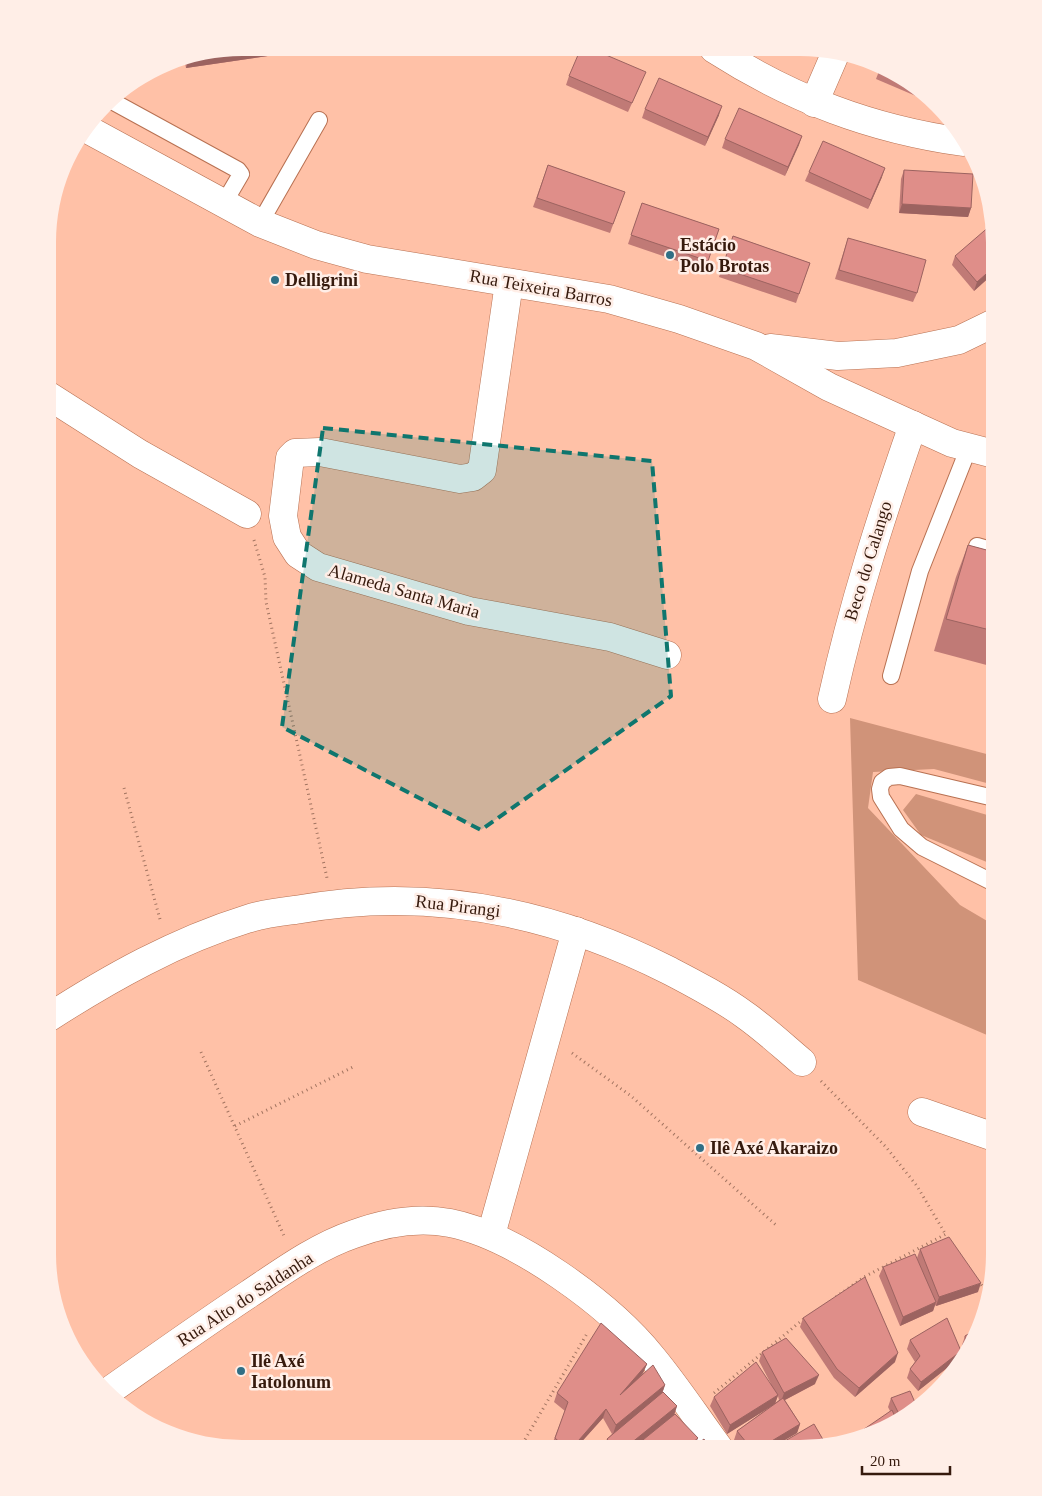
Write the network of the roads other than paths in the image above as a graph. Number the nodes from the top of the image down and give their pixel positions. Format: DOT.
graph roads {
  1 [pos="725,56"];
  2 [pos="833,59"];
  3 [pos="814,103"];
  4 [pos="118,104"];
  5 [pos="319,120"];
  6 [pos="93,131"];
  7 [pos="955,141"];
  8 [pos="224,204"];
  9 [pos="260,223"];
  10 [pos="510,283"];
  11 [pos="986,326"];
  12 [pos="756,346"];
  13 [pos="56,400"];
  14 [pos="912,425"];
  15 [pos="982,451"];
  16 [pos="247,514"];
  17 [pos="977,546"];
  18 [pos="986,549"];
  19 [pos="667,655"];
  20 [pos="891,676"];
  21 [pos="832,699"];
  22 [pos="986,796"];
  23 [pos="986,879"];
  24 [pos="576,931"];
  25 [pos="56,1013"];
  26 [pos="802,1062"];
  27 [pos="922,1112"];
  28 [pos="986,1134"];
  29 [pos="491,1234"];
  30 [pos="114,1388"];
  31 [pos="713,1440"];
  1 -- 3 [label="street"];
  2 -- 3 [label="street"];
  3 -- 7 [label="street"];
  4 -- 8 [label="lane"];
  5 -- 9 [label="lane"];
  6 -- 8 [label="street, Rua Teixeira Barros"];
  8 -- 9 [label="street, Rua Teixeira Barros"];
  9 -- 10 [label="street, Rua Teixeira Barros"];
  10 -- 12 [label="street, Rua Teixeira Barros"];
  10 -- 19 [label="street, Alameda Santa Maria"];
  11 -- 12 [label="street"];
  12 -- 14 [label="street, Rua Teixeira Barros"];
  13 -- 16 [label="street"];
  14 -- 15 [label="street, Rua Teixeira Barros"];
  14 -- 21 [label="street, Beco do Calango"];
  15 -- 20 [label="lane"];
  17 -- 18 [label="lane"];
  22 -- 23 [label="lane"];
  24 -- 25 [label="street, Rua Pirangi"];
  24 -- 26 [label="street, Rua Pirangi"];
  24 -- 29 [label="street"];
  27 -- 28 [label="street"];
  29 -- 30 [label="street, Rua Alto do Saldanha"];
  29 -- 31 [label="street, Rua Alto do Saldanha"];
}
